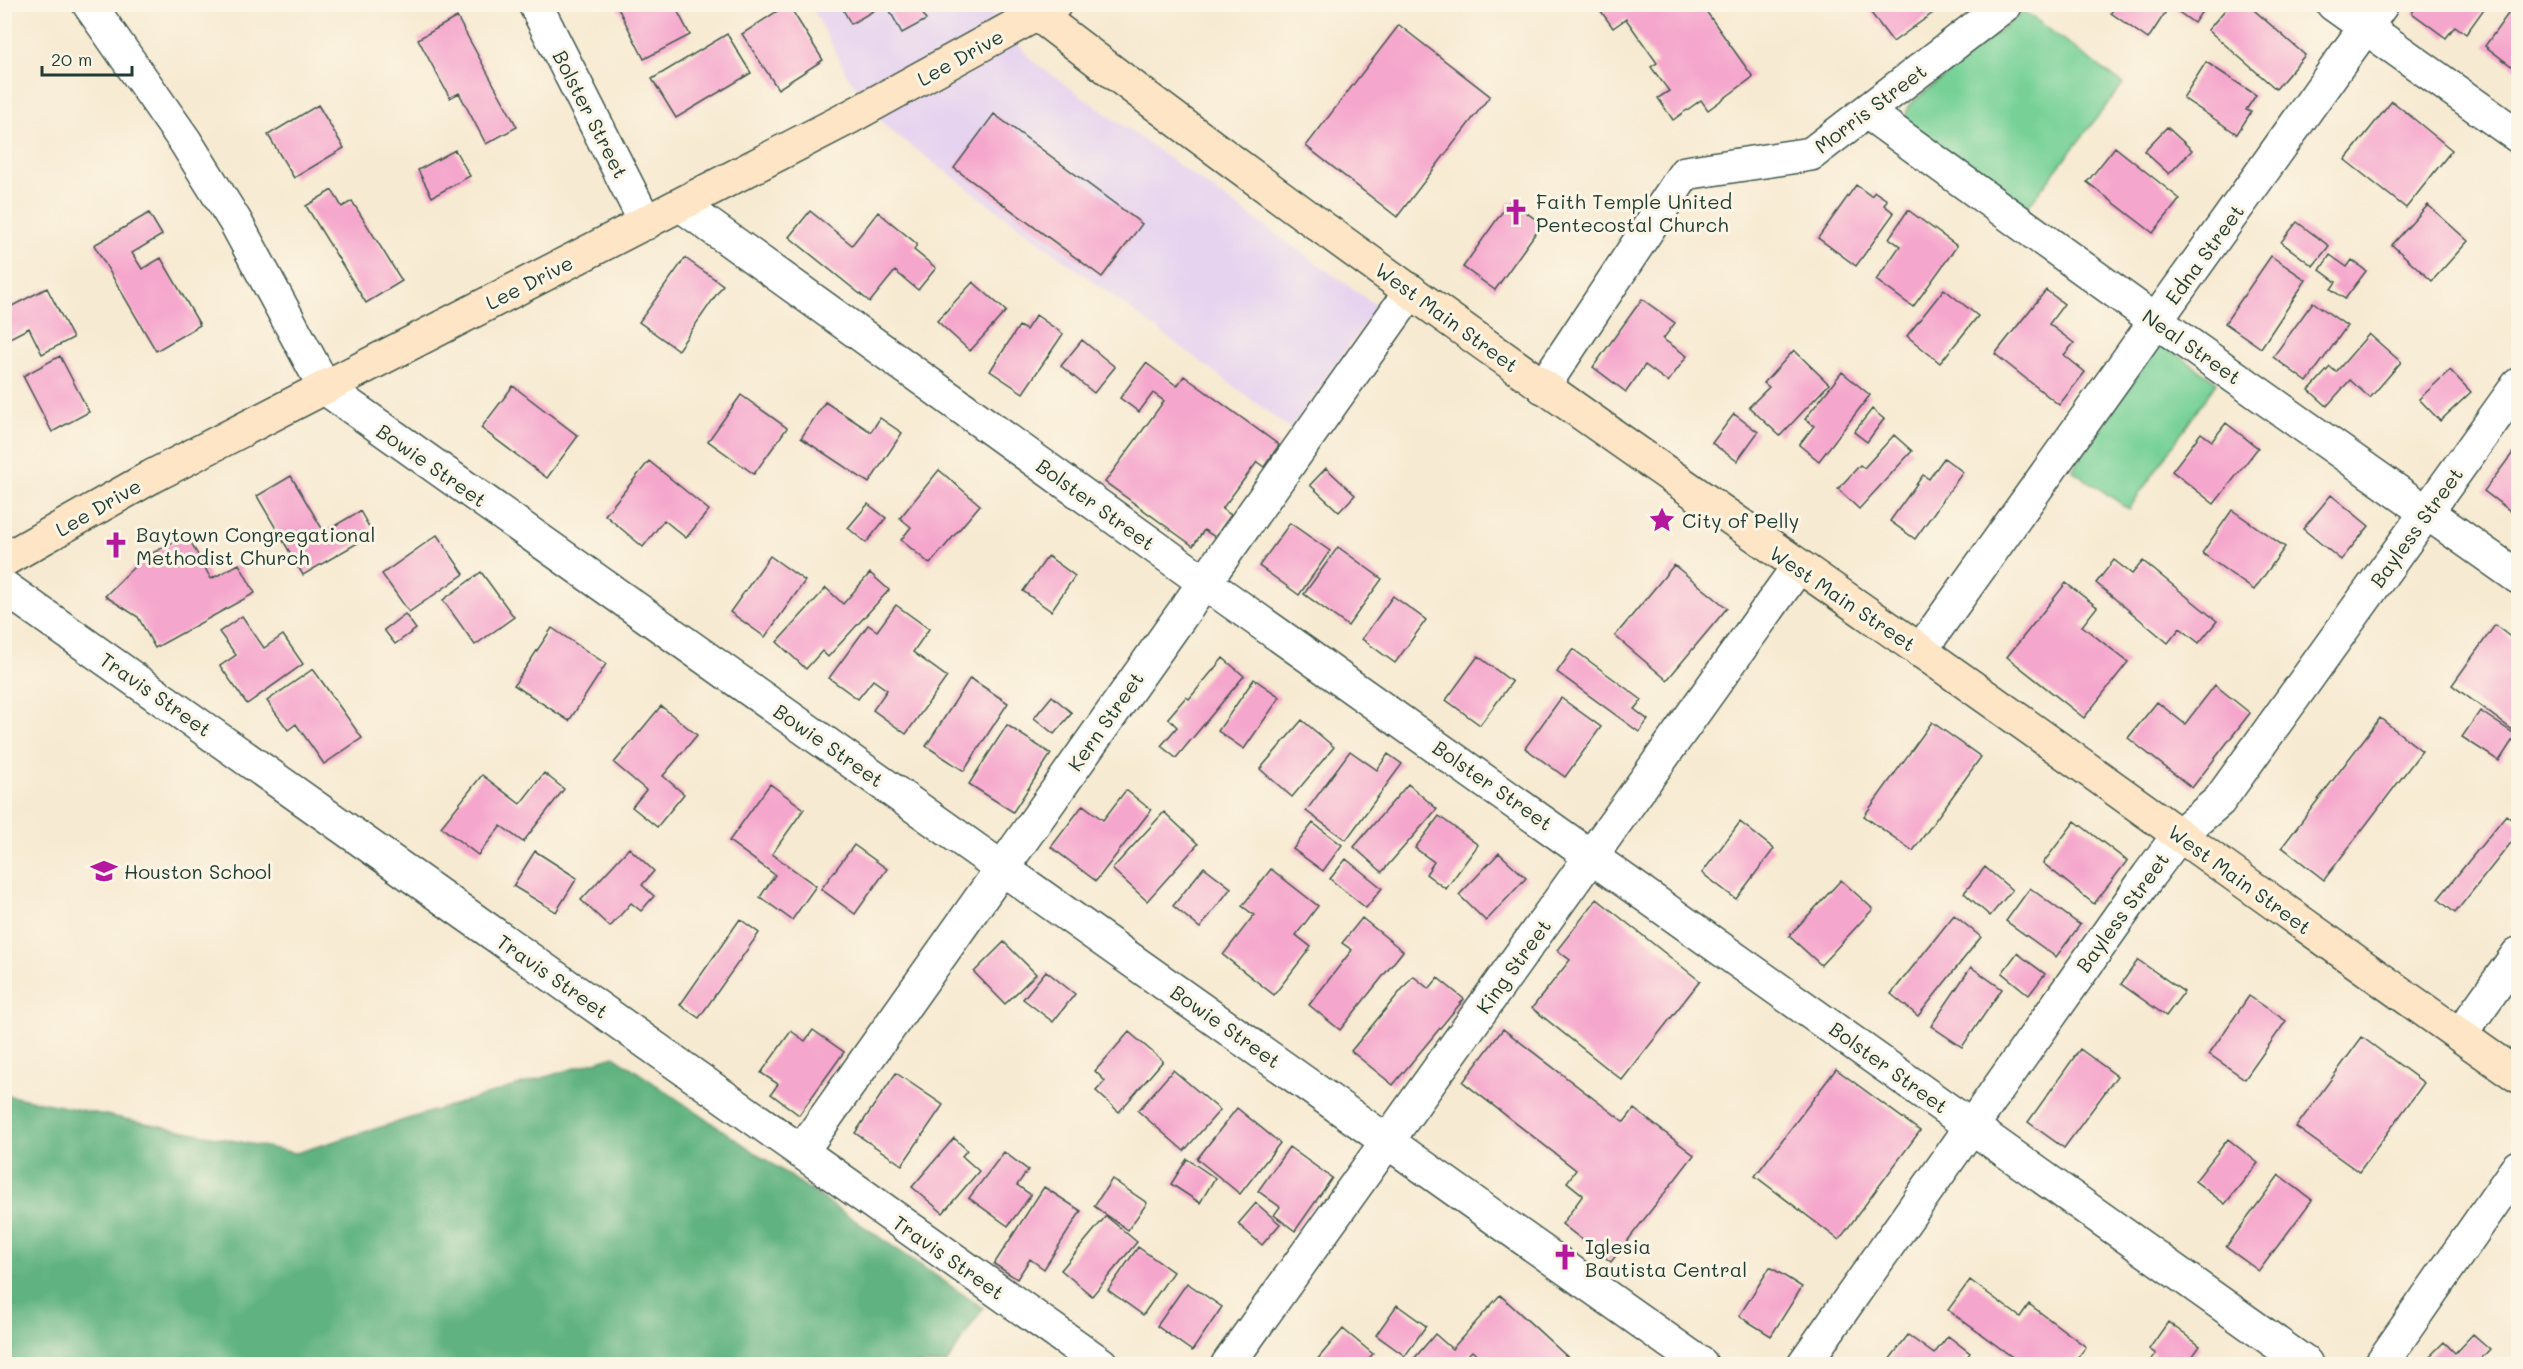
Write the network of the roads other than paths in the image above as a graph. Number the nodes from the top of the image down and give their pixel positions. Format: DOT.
graph roads {
  1 [pos="88,4"];
  2 [pos="535,4"];
  3 [pos="2006,4"];
  4 [pos="2332,4"];
  5 [pos="1041,8"];
  6 [pos="2374,16"];
  7 [pos="1867,112"];
  8 [pos="2518,136"];
  9 [pos="681,205"];
  10 [pos="646,223"];
  11 [pos="1411,291"];
  12 [pos="2156,321"];
  13 [pos="2518,385"];
  14 [pos="1543,387"];
  15 [pos="325,388"];
  16 [pos="2428,511"];
  17 [pos="4,560"];
  18 [pos="1798,567"];
  19 [pos="2518,577"];
  20 [pos="1204,582"];
  21 [pos="4,587"];
  22 [pos="1920,651"];
  23 [pos="2179,835"];
  24 [pos="1592,855"];
  25 [pos="1002,868"];
  26 [pos="2518,954"];
  27 [pos="2460,1035"];
  28 [pos="2518,1076"];
  29 [pos="1970,1125"];
  30 [pos="1387,1141"];
  31 [pos="801,1152"];
  32 [pos="2518,1167"];
  33 [pos="1101,1365"];
  34 [pos="1228,1365"];
  35 [pos="1701,1365"];
  36 [pos="1804,1365"];
  37 [pos="2306,1365"];
  38 [pos="2381,1365"];
  1 -- 15 [label="street, Bowie Street"];
  2 -- 10 [label="street, Bolster Street"];
  3 -- 7 [label="street, Morris Street"];
  4 -- 6 [label="street"];
  5 -- 9 [label="main road, Lee Drive"];
  5 -- 11 [label="main road, West Main Street"];
  6 -- 8 [label="street"];
  6 -- 12 [label="street, Edna Street"];
  7 -- 12 [label="street, Neal Street"];
  7 -- 14 [label="street, Morris Street"];
  9 -- 10 [label="main road, Lee Drive"];
  9 -- 20 [label="street, Bolster Street"];
  10 -- 15 [label="main road, Lee Drive"];
  11 -- 14 [label="main road, West Main Street"];
  11 -- 20 [label="street, Kern Street"];
  12 -- 16 [label="street, Neal Street"];
  12 -- 22 [label="street, Edna Street"];
  13 -- 16 [label="street, Bayless Street"];
  14 -- 18 [label="main road, West Main Street"];
  15 -- 17 [label="main road, Lee Drive"];
  15 -- 25 [label="street, Bowie Street"];
  16 -- 19 [label="street, Neal Street"];
  16 -- 23 [label="street, Bayless Street"];
  18 -- 22 [label="main road, West Main Street"];
  18 -- 24 [label="street, King Street"];
  20 -- 24 [label="street, Bolster Street"];
  20 -- 25 [label="street, Kern Street"];
  21 -- 31 [label="street, Travis Street"];
  22 -- 23 [label="main road, West Main Street"];
  23 -- 27 [label="main road, West Main Street"];
  23 -- 29 [label="street, Bayless Street"];
  24 -- 29 [label="street, Bolster Street"];
  24 -- 30 [label="street, King Street"];
  25 -- 30 [label="street, Bowie Street"];
  25 -- 31 [label="street, Kern Street"];
  26 -- 27 [label="street"];
  27 -- 28 [label="main road, West Main Street"];
  29 -- 36 [label="street, Bayless Street"];
  29 -- 37 [label="street, Bolster Street"];
  30 -- 34 [label="street, King Street"];
  30 -- 35 [label="street, Bowie Street"];
  31 -- 33 [label="street, Travis Street"];
  32 -- 38 [label="street"];
}
